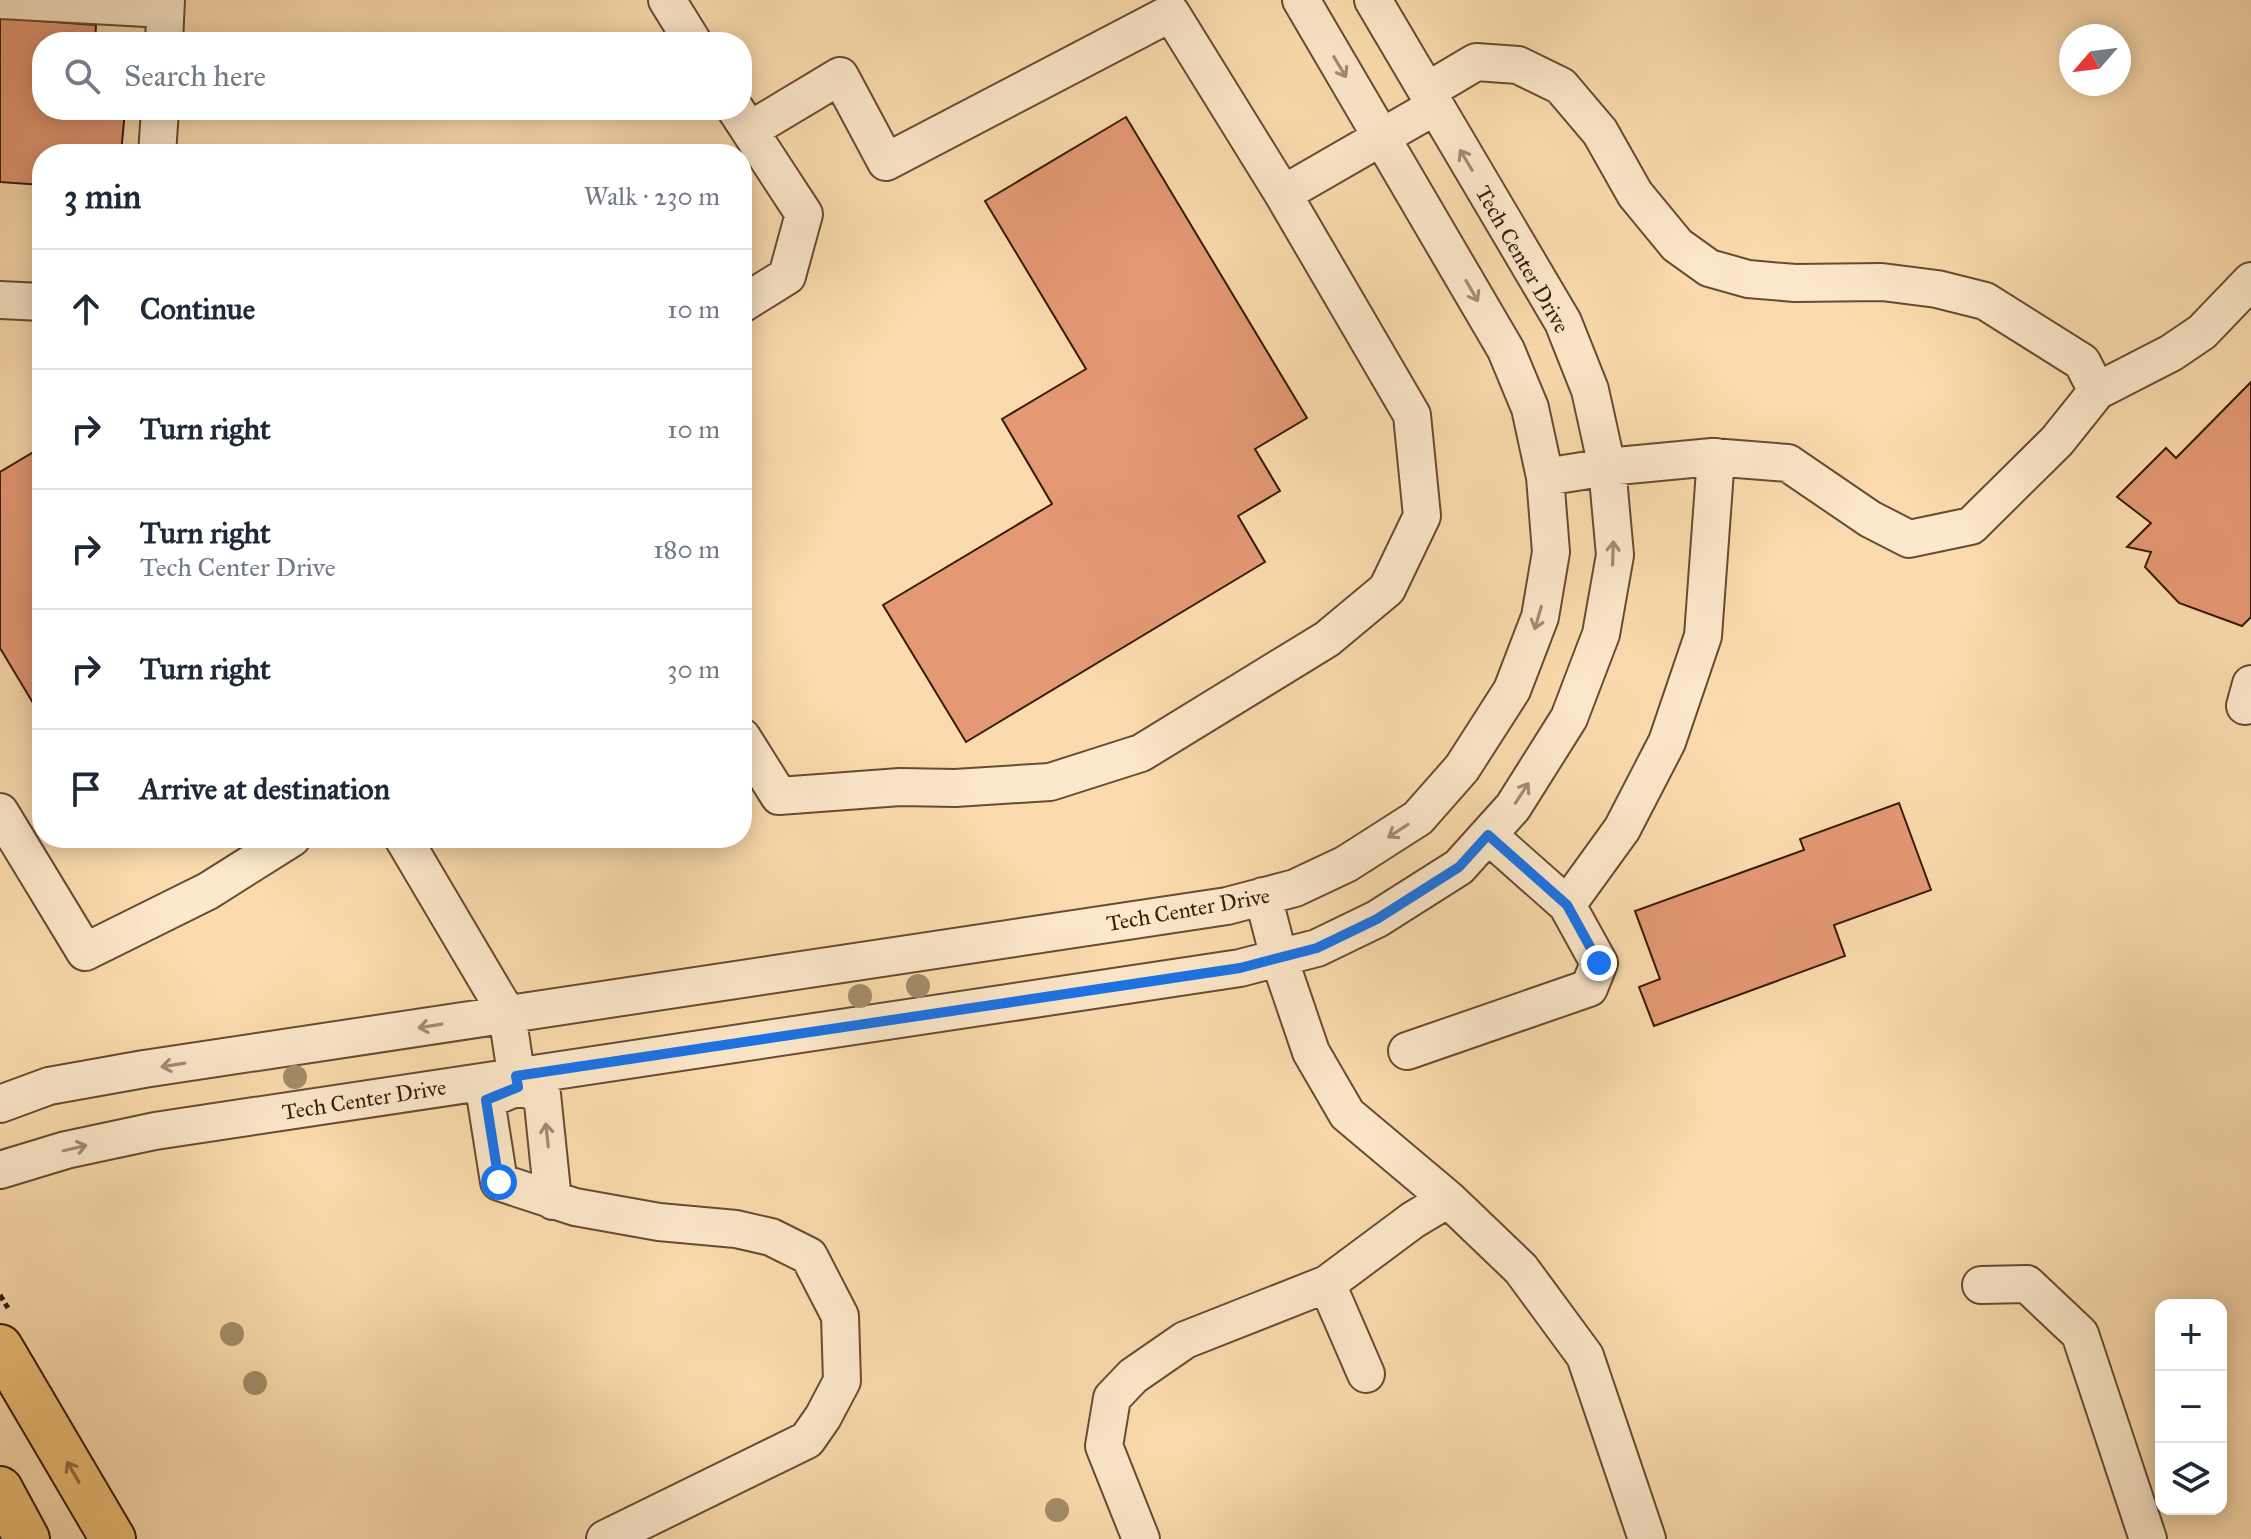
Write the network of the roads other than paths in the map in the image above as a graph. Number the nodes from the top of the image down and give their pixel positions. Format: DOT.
graph roads {
  1 [pos="0,0"];
  2 [pos="667,0"];
  3 [pos="1301,0"];
  4 [pos="1373,0"];
  5 [pos="165,17"];
  6 [pos="687,32"];
  7 [pos="1430,99"];
  8 [pos="752,116"];
  9 [pos="159,120"];
  10 [pos="743,120"];
  11 [pos="1382,137"];
  12 [pos="158,144"];
  13 [pos="1283,194"];
  14 [pos="2251,281"];
  15 [pos="752,298"];
  16 [pos="0,300"];
  17 [pos="32,302"];
  18 [pos="2097,391"];
  19 [pos="1716,457"];
  20 [pos="1607,467"];
  21 [pos="1545,477"];
  22 [pos="752,753"];
  23 [pos="0,812"];
  24 [pos="1488,835"];
  25 [pos="276,848"];
  26 [pos="409,848"];
  27 [pos="1263,896"];
  28 [pos="1567,905"];
  29 [pos="1279,958"];
  30 [pos="507,1014"];
  31 [pos="1407,1051"];
  32 [pos="517,1082"];
  33 [pos="0,1104"];
  34 [pos="0,1170"];
  35 [pos="1448,1199"];
  36 [pos="553,1201"];
  37 [pos="1327,1284"];
  38 [pos="1981,1285"];
  39 [pos="0,1347"];
  40 [pos="1366,1374"];
  41 [pos="0,1489"];
  42 [pos="27,1539"];
  43 [pos="113,1539"];
  44 [pos="605,1539"];
  45 [pos="1141,1539"];
  46 [pos="1647,1539"];
  47 [pos="2148,1539"];
  1 -- 5 [label="street"];
  2 -- 6 [label="street"];
  3 -- 11 [label="street, Tech Center Drive, one-way"];
  4 -- 7 [label="street, Tech Center Drive"];
  7 -- 11 [label="street"];
  7 -- 18 [label="street"];
  20 -- 7 [label="street, Tech Center Drive, one-way"];
  8 -- 13 [label="street"];
  9 -- 12 [label="street"];
  10 -- 15 [label="street"];
  11 -- 13 [label="street"];
  11 -- 21 [label="street, Tech Center Drive, one-way"];
  13 -- 22 [label="street"];
  14 -- 18 [label="street"];
  16 -- 17 [label="street"];
  18 -- 19 [label="street"];
  19 -- 20 [label="street"];
  19 -- 28 [label="street"];
  20 -- 21 [label="street"];
  24 -- 20 [label="street, Tech Center Drive, one-way"];
  21 -- 27 [label="street, Tech Center Drive, one-way"];
  23 -- 25 [label="street"];
  24 -- 28 [label="street"];
  24 -- 29 [label="street, Tech Center Drive"];
  26 -- 30 [label="street"];
  27 -- 29 [label="street"];
  27 -- 30 [label="street, Tech Center Drive"];
  28 -- 31 [label="street"];
  29 -- 32 [label="street, Tech Center Drive"];
  29 -- 35 [label="street"];
  30 -- 32 [label="street"];
  30 -- 33 [label="street, Tech Center Drive, one-way"];
  34 -- 32 [label="street, Tech Center Drive, one-way"];
  36 -- 32 [label="street, one-way"];
  32 -- 36 [label="street"];
  35 -- 37 [label="street"];
  35 -- 46 [label="street"];
  36 -- 44 [label="street"];
  37 -- 40 [label="street"];
  37 -- 45 [label="street"];
  38 -- 47 [label="street"];
  43 -- 39 [label="main road, one-way"];
  41 -- 42 [label="main road"];
}
